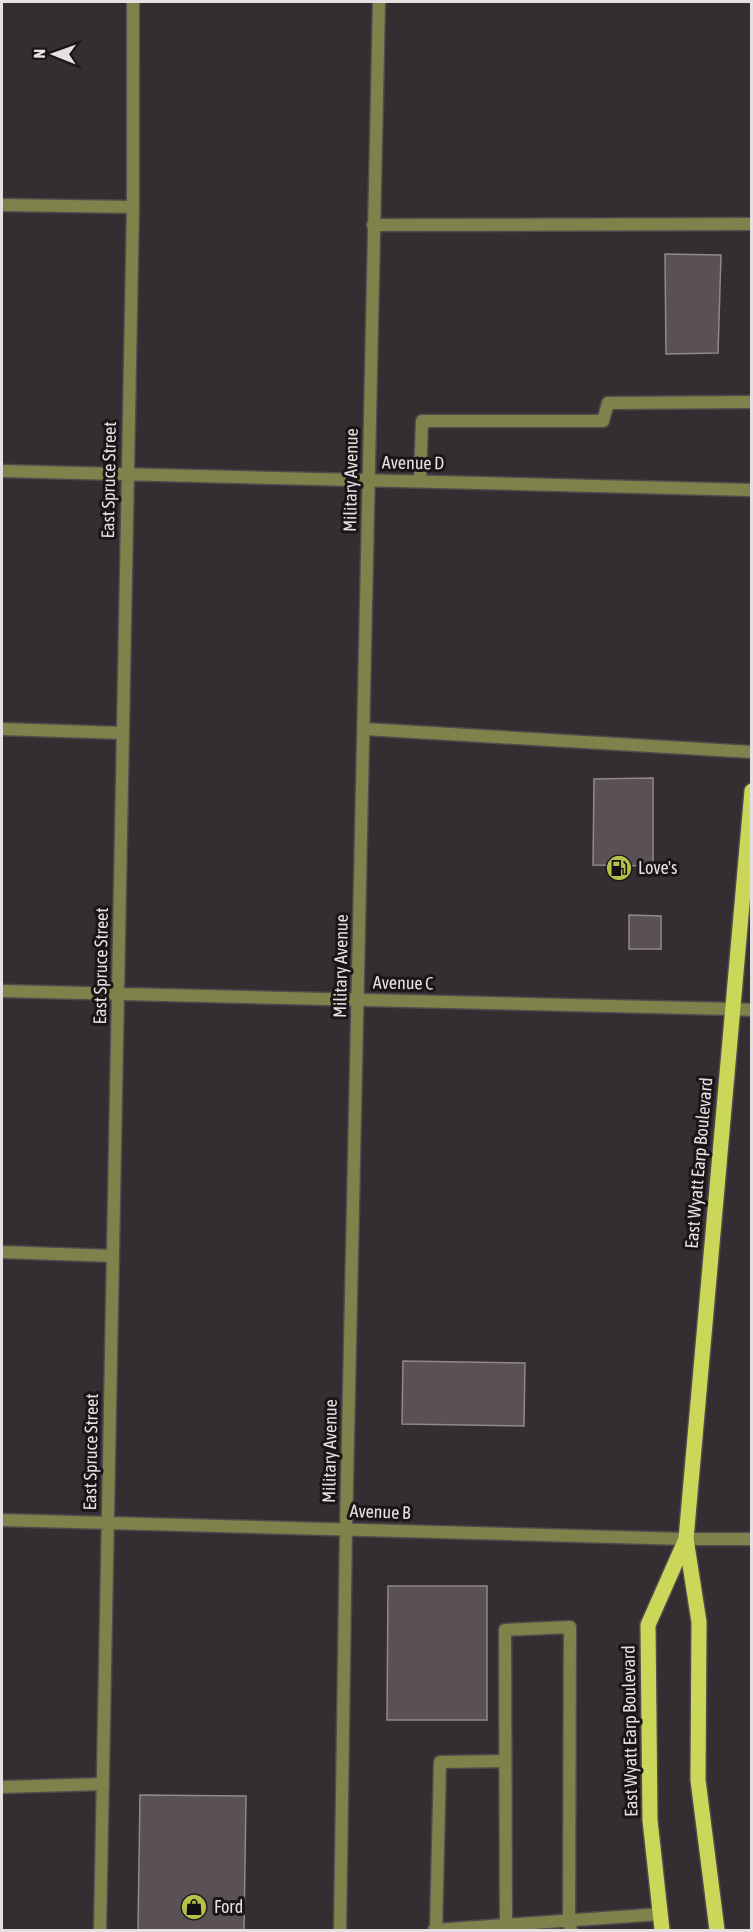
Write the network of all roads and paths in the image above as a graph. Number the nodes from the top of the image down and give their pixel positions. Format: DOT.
graph roads {
  1 [pos="133,2"];
  2 [pos="379,2"];
  3 [pos="2,205"];
  4 [pos="133,207"];
  5 [pos="752,224"];
  6 [pos="373,225"];
  7 [pos="752,402"];
  8 [pos="2,471"];
  9 [pos="128,474"];
  10 [pos="369,480"];
  11 [pos="420,481"];
  12 [pos="752,490"];
  13 [pos="2,729"];
  14 [pos="365,729"];
  15 [pos="123,733"];
  16 [pos="752,752"];
  17 [pos="752,791"];
  18 [pos="751,798"];
  19 [pos="2,991"];
  20 [pos="118,994"];
  21 [pos="358,1000"];
  22 [pos="732,1009"];
  23 [pos="752,1010"];
  24 [pos="2,1252"];
  25 [pos="113,1256"];
  26 [pos="2,1520"];
  27 [pos="108,1522"];
  28 [pos="346,1529"];
  29 [pos="686,1539"];
  30 [pos="752,1539"];
  31 [pos="505,1761"];
  32 [pos="103,1784"];
  33 [pos="2,1787"];
  34 [pos="661,1914"];
  35 [pos="506,1925"];
  36 [pos="570,1926"];
  37 [pos="100,1930"];
  38 [pos="340,1930"];
  39 [pos="435,1930"];
  40 [pos="662,1930"];
  41 [pos="717,1930"];
  1 -- 4 [label="street, East Spruce Street"];
  2 -- 6 [label="street, Military Avenue"];
  3 -- 4 [label="street"];
  4 -- 9 [label="street, East Spruce Street"];
  5 -- 6 [label="street"];
  6 -- 10 [label="street, Military Avenue"];
  7 -- 11 [label="street"];
  8 -- 9 [label="street, Avenue D"];
  9 -- 10 [label="street, Avenue D"];
  9 -- 15 [label="street, East Spruce Street"];
  10 -- 11 [label="street, Avenue D"];
  10 -- 14 [label="street, Military Avenue"];
  11 -- 12 [label="street, Avenue D"];
  13 -- 15 [label="street"];
  14 -- 16 [label="street"];
  14 -- 21 [label="street, Military Avenue"];
  15 -- 20 [label="street, East Spruce Street"];
  17 -- 18 [label="main road, East Wyatt Earp Boulevard"];
  18 -- 22 [label="main road, East Wyatt Earp Boulevard"];
  19 -- 20 [label="street, Avenue C"];
  20 -- 21 [label="street, Avenue C"];
  20 -- 25 [label="street, East Spruce Street"];
  21 -- 22 [label="street, Avenue C"];
  21 -- 28 [label="street, Military Avenue"];
  22 -- 23 [label="street, Avenue C"];
  22 -- 29 [label="main road, East Wyatt Earp Boulevard"];
  24 -- 25 [label="street"];
  25 -- 27 [label="street, East Spruce Street"];
  26 -- 27 [label="street, Avenue B"];
  27 -- 28 [label="street, Avenue B"];
  27 -- 32 [label="street, East Spruce Street"];
  28 -- 29 [label="street, Avenue B"];
  28 -- 38 [label="street, Military Avenue"];
  29 -- 30 [label="street, Avenue B"];
  29 -- 34 [label="main road, East Wyatt Earp Boulevard"];
  29 -- 41 [label="main road, East Wyatt Earp Boulevard"];
  31 -- 35 [label="street"];
  31 -- 36 [label="street"];
  31 -- 39 [label="street"];
  32 -- 33 [label="street"];
  32 -- 37 [label="street, East Spruce Street"];
  34 -- 36 [label="street"];
  34 -- 40 [label="main road, East Wyatt Earp Boulevard"];
  35 -- 36 [label="street"];
  35 -- 39 [label="street"];
}
